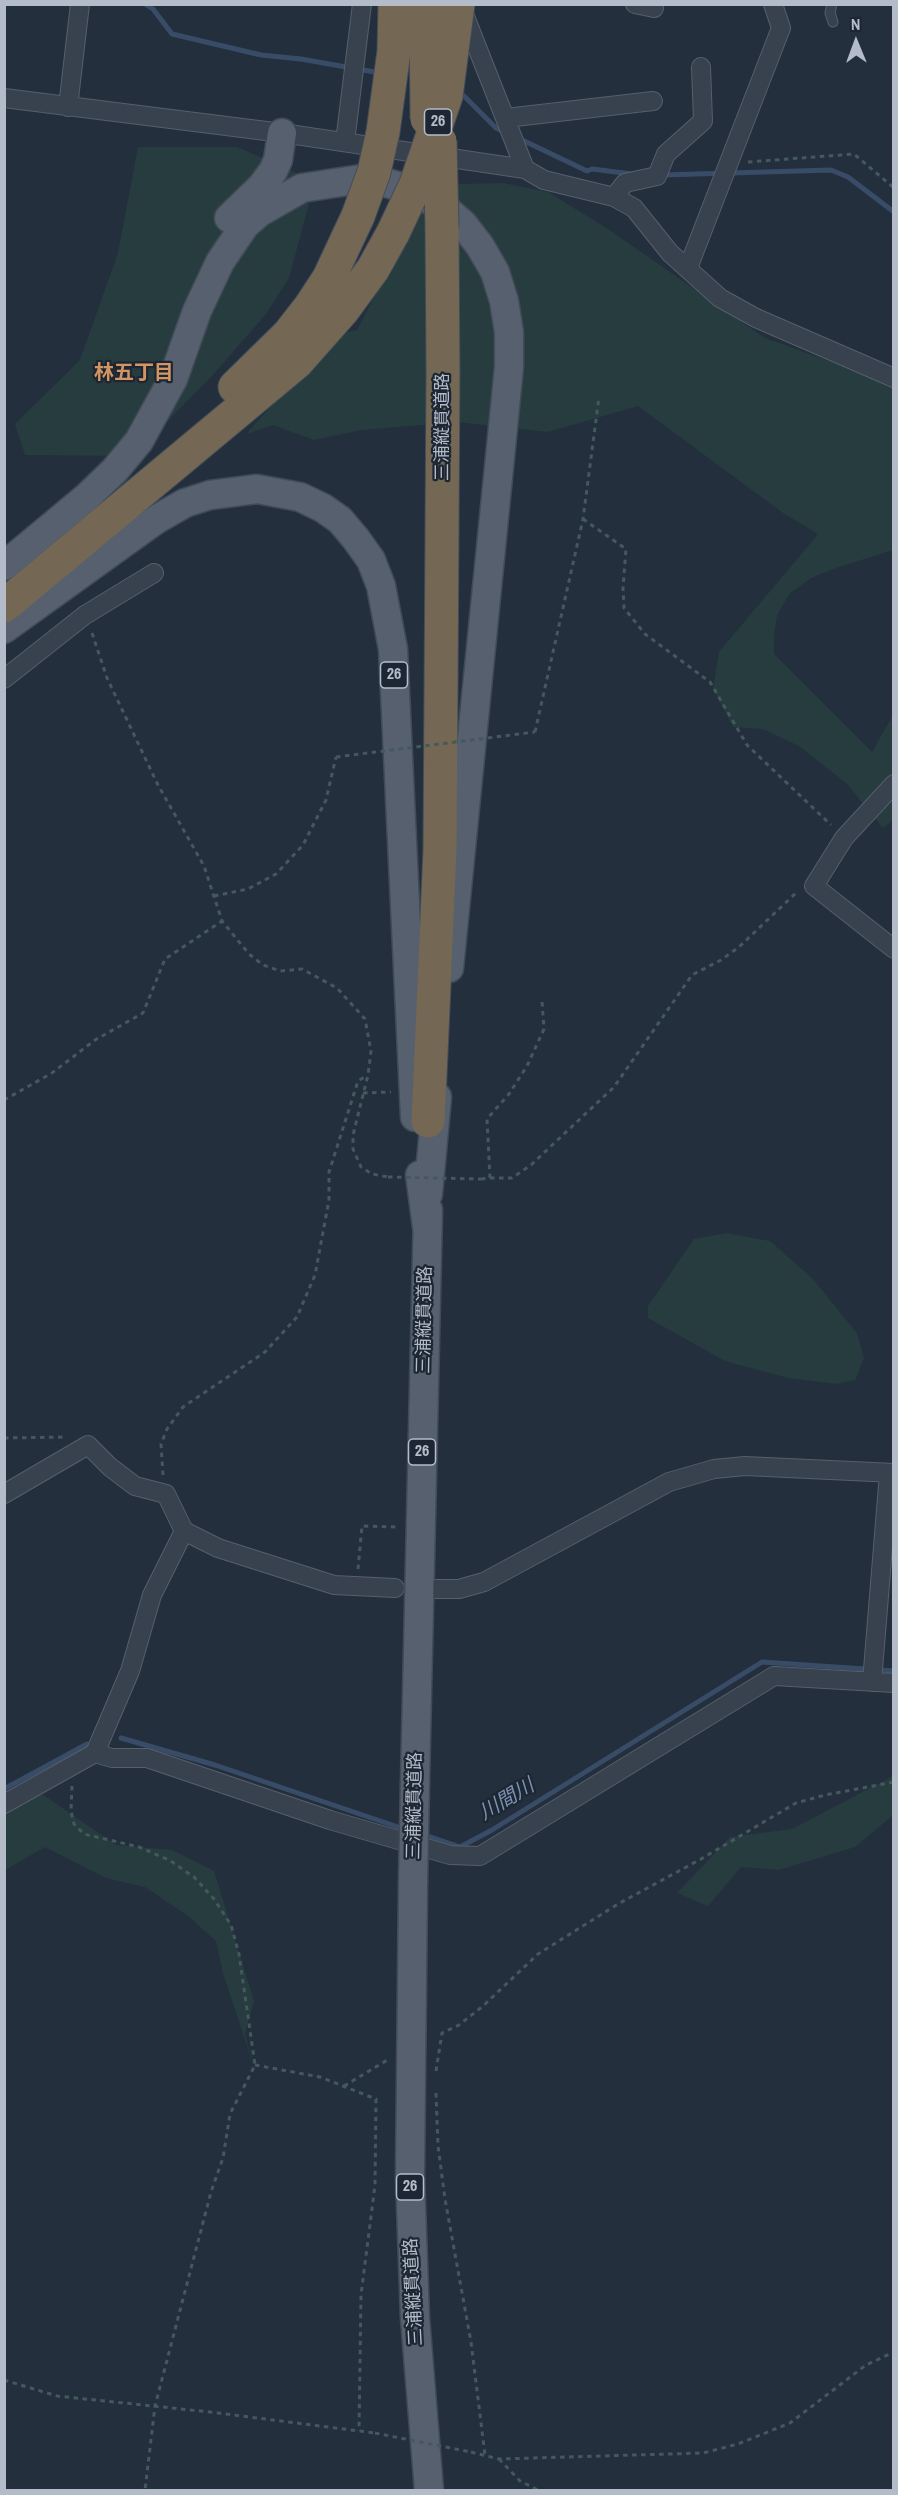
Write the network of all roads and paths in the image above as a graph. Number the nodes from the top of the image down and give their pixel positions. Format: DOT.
graph roads {
  1 [pos="80,4"];
  2 [pos="362,4"];
  3 [pos="395,4"];
  4 [pos="426,4"];
  5 [pos="436,4"];
  6 [pos="458,4"];
  7 [pos="635,4"];
  8 [pos="773,4"];
  9 [pos="832,4"];
  10 [pos="654,8"];
  11 [pos="833,22"];
  12 [pos="700,68"];
  13 [pos="4,98"];
  14 [pos="653,101"];
  15 [pos="68,107"];
  16 [pos="506,118"];
  17 [pos="282,133"];
  18 [pos="345,142"];
  19 [pos="732,157"];
  20 [pos="525,170"];
  21 [pos="894,188"];
  22 [pos="614,196"];
  23 [pos="435,228"];
  24 [pos="688,268"];
  25 [pos="197,311"];
  26 [pos="894,378"];
  27 [pos="599,397"];
  28 [pos="583,519"];
  29 [pos="4,566"];
  30 [pos="154,573"];
  31 [pos="4,577"];
  32 [pos="4,606"];
  33 [pos="85,615"];
  34 [pos="4,629"];
  35 [pos="4,679"];
  36 [pos="894,784"];
  37 [pos="844,838"];
  38 [pos="814,885"];
  39 [pos="214,896"];
  40 [pos="222,921"];
  41 [pos="894,949"];
  42 [pos="542,1001"];
  43 [pos="368,1075"];
  44 [pos="392,1092"];
  45 [pos="363,1093"];
  46 [pos="4,1100"];
  47 [pos="428,1121"];
  48 [pos="490,1178"];
  49 [pos="428,1194"];
  50 [pos="427,1227"];
  51 [pos="4,1438"];
  52 [pos="88,1445"];
  53 [pos="891,1473"];
  54 [pos="4,1494"];
  55 [pos="166,1494"];
  56 [pos="402,1527"];
  57 [pos="184,1531"];
  58 [pos="356,1586"];
  59 [pos="395,1588"];
  60 [pos="436,1589"];
  61 [pos="872,1679"];
  62 [pos="894,1683"];
  63 [pos="95,1753"];
  64 [pos="74,1766"];
  65 [pos="894,1782"];
  66 [pos="4,1804"];
  67 [pos="393,2057"];
  68 [pos="255,2065"];
  69 [pos="435,2075"];
  70 [pos="344,2086"];
  71 [pos="436,2087"];
  72 [pos="894,2352"];
  73 [pos="4,2380"];
  74 [pos="155,2406"];
  75 [pos="358,2431"];
  76 [pos="485,2455"];
  77 [pos="499,2459"];
  78 [pos="145,2490"];
  79 [pos="429,2490"];
  80 [pos="538,2490"];
  1 -- 15 [label="street"];
  2 -- 18 [label="street"];
  3 -- 31 [label="highway, bridge"];
  4 -- 23 [label="highway, 三浦縦貫道路 / 26, bridge"];
  5 -- 23 [label="highway, 三浦縦貫道路 / 26, bridge"];
  6 -- 16 [label="street"];
  6 -- 32 [label="highway, 26, bridge"];
  7 -- 10 [label="street"];
  8 -- 19 [label="street"];
  9 -- 11 [label="lane"];
  12 -- 22 [label="street"];
  13 -- 15 [label="street"];
  14 -- 16 [label="street"];
  15 -- 17 [label="street"];
  16 -- 20 [label="street"];
  17 -- 18 [label="street"];
  17 -- 25 [label="main road"];
  18 -- 20 [label="street"];
  19 -- 21 [label="path"];
  19 -- 24 [label="street"];
  20 -- 22 [label="street"];
  22 -- 24 [label="street"];
  23 -- 47 [label="highway, 三浦縦貫道路 / 26"];
  24 -- 26 [label="street"];
  25 -- 29 [label="main road"];
  25 -- 49 [label="main road"];
  27 -- 28 [label="path"];
  28 -- 37 [label="path"];
  28 -- 39 [label="path, bridge"];
  30 -- 33 [label="street"];
  33 -- 35 [label="street"];
  33 -- 39 [label="path"];
  34 -- 50 [label="main road, 26"];
  36 -- 37 [label="street"];
  37 -- 38 [label="street"];
  38 -- 41 [label="street"];
  38 -- 48 [label="path"];
  39 -- 40 [label="path"];
  40 -- 43 [label="path"];
  40 -- 46 [label="path"];
  42 -- 48 [label="path"];
  43 -- 45 [label="path"];
  43 -- 55 [label="path"];
  44 -- 45 [label="path"];
  45 -- 48 [label="path, bridge"];
  47 -- 49 [label="main road, 三浦縦貫道路 / 26"];
  49 -- 50 [label="main road, 三浦縦貫道路 / 26"];
  50 -- 79 [label="main road, 三浦縦貫道路 / 26, bridge"];
  51 -- 52 [label="path"];
  52 -- 54 [label="street"];
  52 -- 55 [label="street"];
  53 -- 60 [label="street"];
  53 -- 61 [label="street"];
  55 -- 57 [label="street"];
  56 -- 58 [label="path"];
  57 -- 58 [label="street"];
  57 -- 63 [label="street"];
  58 -- 59 [label="street"];
  61 -- 62 [label="street"];
  61 -- 63 [label="street"];
  63 -- 64 [label="street"];
  64 -- 66 [label="street"];
  64 -- 68 [label="path"];
  65 -- 69 [label="path"];
  67 -- 70 [label="path"];
  68 -- 70 [label="path"];
  68 -- 74 [label="path"];
  70 -- 75 [label="path"];
  71 -- 76 [label="path"];
  72 -- 77 [label="path"];
  73 -- 74 [label="path"];
  74 -- 75 [label="path"];
  74 -- 78 [label="path"];
  75 -- 76 [label="path, bridge"];
  76 -- 77 [label="path"];
  77 -- 80 [label="path"];
}
